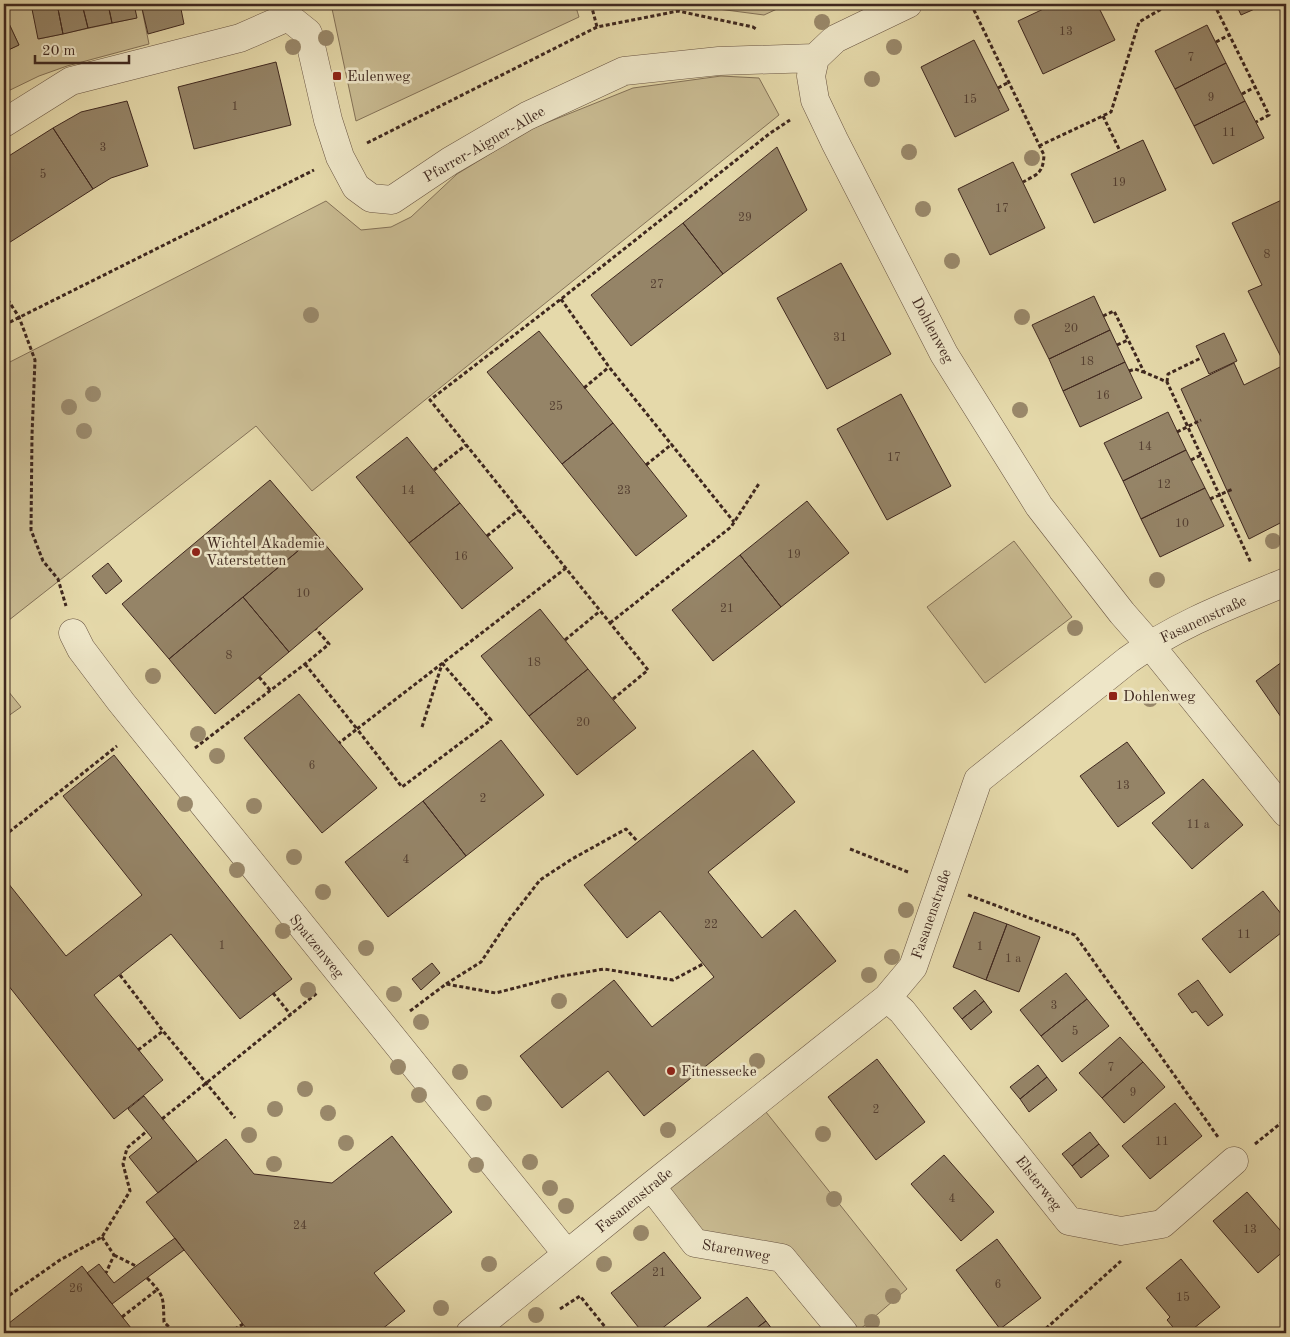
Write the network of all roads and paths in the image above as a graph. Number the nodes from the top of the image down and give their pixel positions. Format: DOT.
graph roads {
  1 [pos="591,4"];
  2 [pos="908,4"];
  3 [pos="971,4"];
  4 [pos="1170,4"];
  5 [pos="1214,4"];
  6 [pos="285,10"];
  7 [pos="597,27"];
  8 [pos="1229,35"];
  9 [pos="1216,42"];
  10 [pos="815,58"];
  11 [pos="1009,82"];
  12 [pos="1255,87"];
  13 [pos="998,88"];
  14 [pos="1242,94"];
  15 [pos="1103,116"];
  16 [pos="790,120"];
  17 [pos="1256,122"];
  18 [pos="4,123"];
  19 [pos="1039,146"];
  20 [pos="1120,151"];
  21 [pos="340,157"];
  22 [pos="1023,182"];
  23 [pos="4,294"];
  24 [pos="561,299"];
  25 [pos="1104,316"];
  26 [pos="19,317"];
  27 [pos="4,325"];
  28 [pos="1128,340"];
  29 [pos="1117,345"];
  30 [pos="1201,358"];
  31 [pos="610,367"];
  32 [pos="1129,371"];
  33 [pos="1144,372"];
  34 [pos="1167,382"];
  35 [pos="584,388"];
  36 [pos="1200,420"];
  37 [pos="1188,427"];
  38 [pos="1178,432"];
  39 [pos="672,444"];
  40 [pos="466,445"];
  41 [pos="1201,455"];
  42 [pos="1191,460"];
  43 [pos="646,465"];
  44 [pos="434,470"];
  45 [pos="760,482"];
  46 [pos="1233,489"];
  47 [pos="1219,494"];
  48 [pos="1210,499"];
  49 [pos="519,510"];
  50 [pos="734,522"];
  51 [pos="487,536"];
  52 [pos="566,568"];
  53 [pos="58,579"];
  54 [pos="1275,586"];
  55 [pos="600,611"];
  56 [pos="610,623"];
  57 [pos="316,629"];
  58 [pos="73,633"];
  59 [pos="565,640"];
  60 [pos="1150,644"];
  61 [pos="442,663"];
  62 [pos="305,664"];
  63 [pos="259,677"];
  64 [pos="270,690"];
  65 [pos="613,699"];
  66 [pos="142,727"];
  67 [pos="422,727"];
  68 [pos="357,729"];
  69 [pos="339,742"];
  70 [pos="172,766"];
  71 [pos="1286,813"];
  72 [pos="4,836"];
  73 [pos="638,842"];
  74 [pos="850,849"];
  75 [pos="908,872"];
  76 [pos="942,884"];
  77 [pos="703,964"];
  78 [pos="120,975"];
  79 [pos="341,975"];
  80 [pos="446,984"];
  81 [pos="273,993"];
  82 [pos="887,998"];
  83 [pos="291,1015"];
  84 [pos="385,1030"];
  85 [pos="163,1031"];
  86 [pos="138,1050"];
  87 [pos="205,1083"];
  88 [pos="235,1118"];
  89 [pos="162,1119"];
  90 [pos="1286,1119"];
  91 [pos="146,1132"];
  92 [pos="1234,1161"];
  93 [pos="651,1186"];
  94 [pos="102,1237"];
  95 [pos="567,1254"];
  96 [pos="114,1255"];
  97 [pos="1126,1256"];
  98 [pos="136,1266"];
  99 [pos="106,1273"];
  100 [pos="146,1278"];
  101 [pos="158,1289"];
  102 [pos="4,1299"];
  103 [pos="560,1309"];
  104 [pos="122,1316"];
  105 [pos="242,1324"];
  106 [pos="178,1333"];
  107 [pos="229,1333"];
  108 [pos="470,1333"];
  109 [pos="610,1333"];
  110 [pos="844,1333"];
  111 [pos="1041,1333"];
  1 -- 7 [label="path"];
  2 -- 10 [label="street"];
  3 -- 11 [label="path"];
  4 -- 15 [label="path"];
  5 -- 8 [label="path"];
  6 -- 18 [label="street"];
  6 -- 21 [label="street, Pfarrer-Aigner-Allee"];
  8 -- 9 [label="path"];
  8 -- 12 [label="path"];
  10 -- 21 [label="street, Pfarrer-Aigner-Allee"];
  10 -- 60 [label="street, Dohlenweg"];
  11 -- 13 [label="path"];
  11 -- 19 [label="path"];
  12 -- 14 [label="path"];
  12 -- 17 [label="path"];
  15 -- 19 [label="path"];
  15 -- 20 [label="path"];
  16 -- 24 [label="path"];
  19 -- 22 [label="path"];
  21 -- 26 [label="path"];
  23 -- 26 [label="path"];
  24 -- 31 [label="path"];
  24 -- 40 [label="path"];
  25 -- 28 [label="path"];
  26 -- 27 [label="path"];
  26 -- 53 [label="path"];
  28 -- 29 [label="path"];
  28 -- 33 [label="path"];
  30 -- 34 [label="path"];
  31 -- 35 [label="path"];
  31 -- 39 [label="path"];
  32 -- 33 [label="path"];
  33 -- 34 [label="path"];
  34 -- 37 [label="path"];
  36 -- 37 [label="path"];
  37 -- 38 [label="path"];
  37 -- 41 [label="path"];
  39 -- 43 [label="path"];
  39 -- 50 [label="path"];
  40 -- 44 [label="path"];
  40 -- 49 [label="path"];
  41 -- 42 [label="path"];
  41 -- 47 [label="path"];
  45 -- 50 [label="path"];
  46 -- 47 [label="path"];
  47 -- 48 [label="path"];
  47 -- 54 [label="path"];
  49 -- 51 [label="path"];
  49 -- 52 [label="path"];
  50 -- 56 [label="path"];
  52 -- 55 [label="path"];
  52 -- 61 [label="path"];
  54 -- 60 [label="street, Fasanenstraße"];
  55 -- 56 [label="path"];
  55 -- 59 [label="path"];
  56 -- 65 [label="path"];
  57 -- 62 [label="path"];
  58 -- 66 [label="street, Spatzenweg"];
  60 -- 71 [label="street, Dohlenweg"];
  60 -- 76 [label="street, Fasanenstraße"];
  61 -- 67 [label="path"];
  61 -- 68 [label="path"];
  61 -- 68 [label="path"];
  62 -- 64 [label="path"];
  62 -- 68 [label="path"];
  63 -- 64 [label="path"];
  64 -- 70 [label="path"];
  66 -- 70 [label="street, Spatzenweg"];
  66 -- 72 [label="path"];
  68 -- 69 [label="path"];
  70 -- 79 [label="street, Spatzenweg"];
  73 -- 80 [label="path"];
  74 -- 75 [label="path"];
  76 -- 82 [label="street, Fasanenstraße"];
  76 -- 92 [label="path"];
  77 -- 80 [label="path"];
  78 -- 85 [label="path"];
  79 -- 83 [label="path"];
  79 -- 84 [label="street, Spatzenweg"];
  80 -- 84 [label="path"];
  81 -- 83 [label="path"];
  82 -- 92 [label="street, Elsterweg"];
  82 -- 93 [label="street, Fasanenstraße"];
  83 -- 87 [label="path"];
  84 -- 95 [label="street, Spatzenweg"];
  85 -- 86 [label="path"];
  85 -- 87 [label="path"];
  87 -- 88 [label="path"];
  87 -- 89 [label="path"];
  90 -- 92 [label="path"];
  91 -- 94 [label="path"];
  93 -- 95 [label="street, Fasanenstraße"];
  93 -- 110 [label="street, Starenweg"];
  94 -- 96 [label="path"];
  94 -- 102 [label="path"];
  95 -- 108 [label="street, Fasanenstraße"];
  96 -- 98 [label="path"];
  96 -- 99 [label="path"];
  97 -- 111 [label="path"];
  100 -- 101 [label="path"];
  101 -- 104 [label="path"];
  101 -- 106 [label="path"];
  103 -- 109 [label="path"];
  105 -- 107 [label="path"];
}
